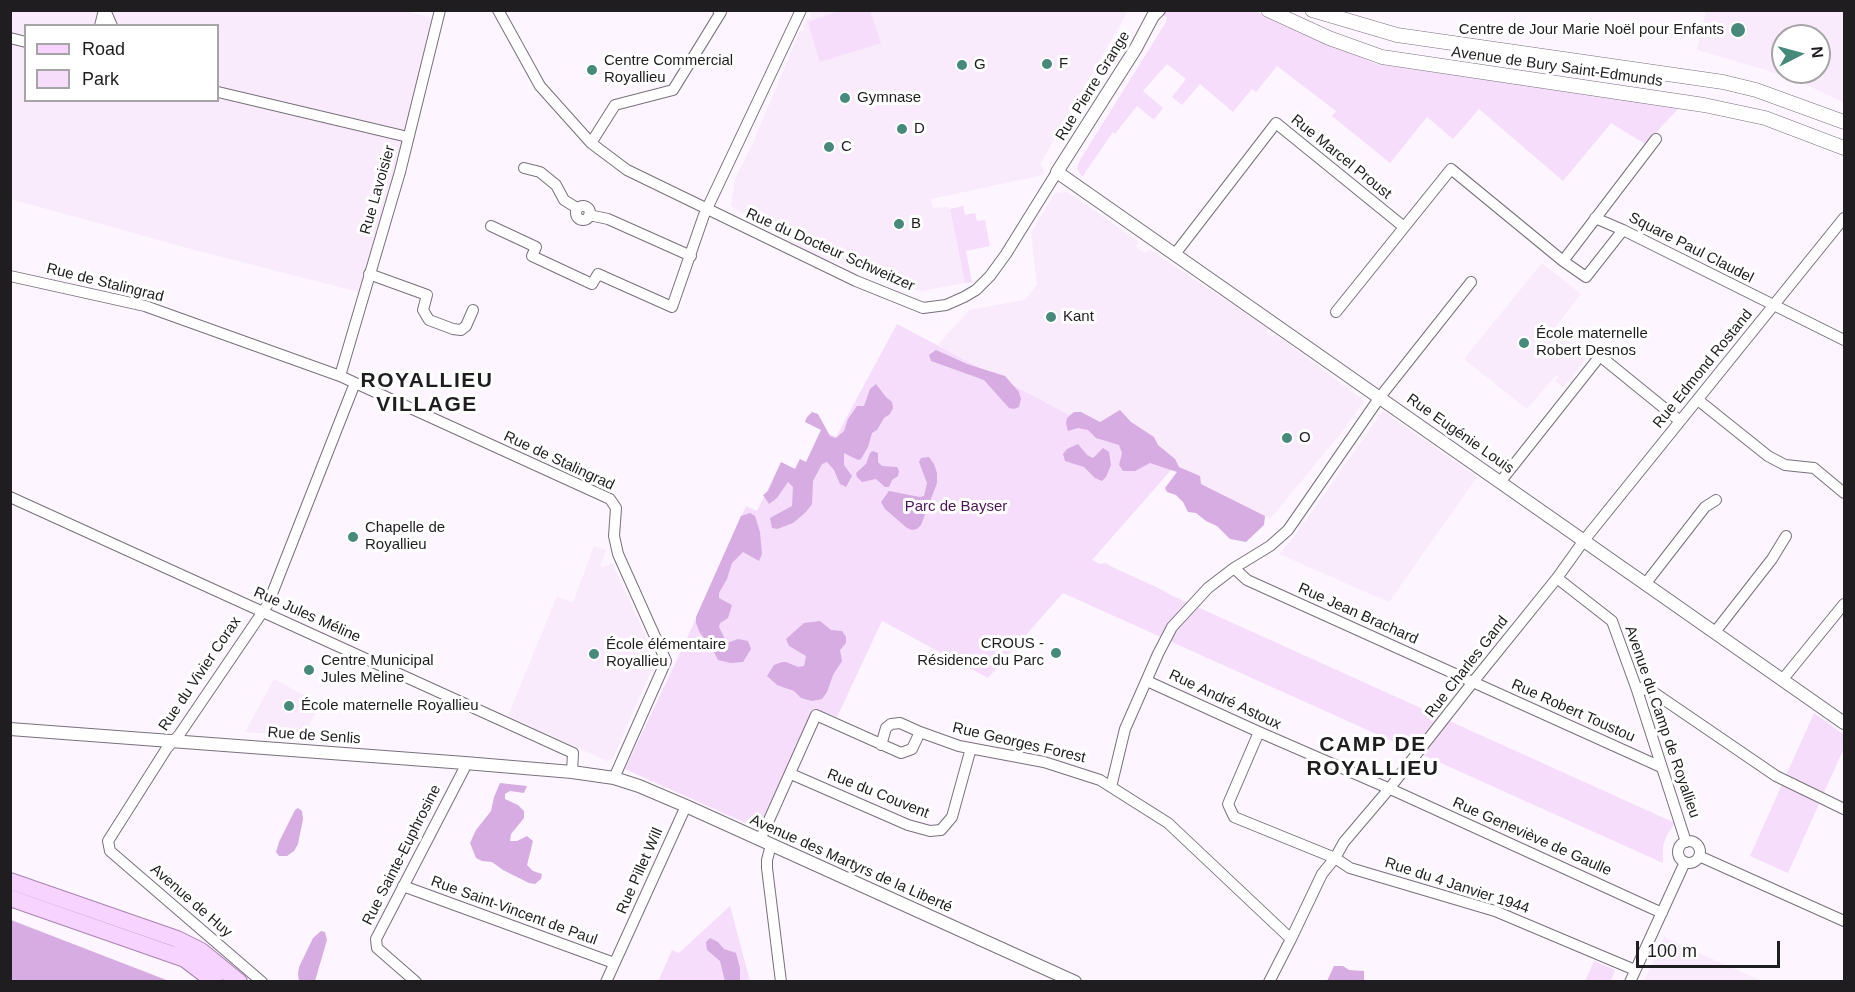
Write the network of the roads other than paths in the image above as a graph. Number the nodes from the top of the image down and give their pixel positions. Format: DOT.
graph roads {
  1 [pos="105,10"];
  2 [pos="440,10"];
  3 [pos="498,10"];
  4 [pos="718,10"];
  5 [pos="801,10"];
  6 [pos="1268,10"];
  7 [pos="1312,10"];
  8 [pos="1155,12"];
  9 [pos="111,24"];
  10 [pos="219,92"];
  11 [pos="1845,122"];
  12 [pos="408,137"];
  13 [pos="1656,139"];
  14 [pos="591,143"];
  15 [pos="1845,148"];
  16 [pos="524,168"];
  17 [pos="1057,172"];
  18 [pos="707,210"];
  19 [pos="1595,218"];
  20 [pos="1845,218"];
  21 [pos="491,226"];
  22 [pos="1404,227"];
  23 [pos="1623,230"];
  24 [pos="1175,254"];
  25 [pos="691,256"];
  26 [pos="1563,261"];
  27 [pos="369,274"];
  28 [pos="10,276"];
  29 [pos="1472,282"];
  30 [pos="1773,306"];
  31 [pos="473,310"];
  32 [pos="1336,312"];
  33 [pos="1845,340"];
  34 [pos="340,376"];
  35 [pos="355,383"];
  36 [pos="1380,397"];
  37 [pos="1698,400"];
  38 [pos="1680,421"];
  39 [pos="1501,481"];
  40 [pos="1845,493"];
  41 [pos="10,497"];
  42 [pos="1716,501"];
  43 [pos="1786,536"];
  44 [pos="1584,539"];
  45 [pos="1234,568"];
  46 [pos="1557,578"];
  47 [pos="1646,583"];
  48 [pos="1845,604"];
  49 [pos="263,611"];
  50 [pos="1715,632"];
  51 [pos="1784,679"];
  52 [pos="1148,681"];
  53 [pos="1473,682"];
  54 [pos="1636,687"];
  55 [pos="1845,723"];
  56 [pos="10,729"];
  57 [pos="920,732"];
  58 [pos="1259,732"];
  59 [pos="174,741"];
  60 [pos="881,745"];
  61 [pos="971,748"];
  62 [pos="465,763"];
  63 [pos="1661,767"];
  64 [pos="572,772"];
  65 [pos="791,774"];
  66 [pos="614,778"];
  67 [pos="1111,787"];
  68 [pos="1389,789"];
  69 [pos="686,806"];
  70 [pos="1845,809"];
  71 [pos="108,841"];
  72 [pos="1686,842"];
  73 [pos="765,843"];
  74 [pos="1699,856"];
  75 [pos="1335,858"];
  76 [pos="1685,862"];
  77 [pos="10,881"];
  78 [pos="403,886"];
  79 [pos="10,898"];
  80 [pos="1662,913"];
  81 [pos="1845,921"];
  82 [pos="1291,939"];
  83 [pos="614,963"];
  84 [pos="1635,970"];
  85 [pos="215,981"];
  86 [pos="239,981"];
  87 [pos="262,981"];
  88 [pos="416,981"];
  89 [pos="606,981"];
  90 [pos="781,981"];
  91 [pos="1075,981"];
  92 [pos="1269,981"];
  93 [pos="1630,981"];
  1 -- 9 [label="street"];
  2 -- 12 [label="street, Rue Lavoisier"];
  3 -- 14 [label="street, Rue du Docteur Schweitzer"];
  4 -- 14 [label="street"];
  5 -- 18 [label="street"];
  6 -- 15 [label="main road, Avenue de Bury Saint-Edmunds"];
  7 -- 11 [label="main road, Avenue de Bury Saint-Edmunds"];
  8 -- 17 [label="street, Rue Pierre Grange"];
  10 -- 12 [label="street"];
  12 -- 27 [label="street, Rue Lavoisier"];
  13 -- 19 [label="street"];
  14 -- 18 [label="street, Rue du Docteur Schweitzer"];
  16 -- 25 [label="street"];
  17 -- 18 [label="street, Rue du Docteur Schweitzer"];
  17 -- 24 [label="street, Rue Eugénie Louis"];
  18 -- 25 [label="street"];
  19 -- 23 [label="street, Square Paul Claudel"];
  19 -- 26 [label="street"];
  20 -- 30 [label="street, Rue Edmond Rostand"];
  21 -- 25 [label="street"];
  22 -- 24 [label="street, Rue Marcel Proust"];
  22 -- 26 [label="street"];
  22 -- 32 [label="street"];
  23 -- 26 [label="street"];
  23 -- 30 [label="street, Square Paul Claudel"];
  24 -- 36 [label="street, Rue Eugénie Louis"];
  27 -- 31 [label="street"];
  27 -- 34 [label="street, Rue Lavoisier"];
  28 -- 34 [label="street, Rue de Stalingrad"];
  29 -- 36 [label="street"];
  30 -- 33 [label="street, Square Paul Claudel"];
  30 -- 37 [label="street, Rue Edmond Rostand"];
  34 -- 35 [label="street, Rue de Stalingrad"];
  35 -- 49 [label="street, Rue du Vivier Corax"];
  35 -- 66 [label="street, Rue de Stalingrad"];
  36 -- 39 [label="street, Rue Eugénie Louis"];
  36 -- 45 [label="street"];
  37 -- 38 [label="street, Rue Edmond Rostand"];
  37 -- 40 [label="street"];
  38 -- 39 [label="street"];
  38 -- 44 [label="street, Rue Edmond Rostand"];
  39 -- 44 [label="street, Rue Eugénie Louis"];
  41 -- 49 [label="street, Rue Jules Méline"];
  42 -- 47 [label="street"];
  43 -- 50 [label="street"];
  44 -- 46 [label="street"];
  44 -- 47 [label="street, Rue Eugénie Louis"];
  45 -- 52 [label="street"];
  45 -- 53 [label="street, Rue Jean Brachard"];
  46 -- 53 [label="street, Rue Charles Gand"];
  46 -- 54 [label="street, Avenue du Camp de Royallieu"];
  47 -- 50 [label="street, Rue Eugénie Louis"];
  48 -- 51 [label="street"];
  49 -- 59 [label="street, Rue du Vivier Corax"];
  49 -- 64 [label="street, Rue Jules Méline"];
  50 -- 51 [label="street, Rue Eugénie Louis"];
  51 -- 55 [label="street, Rue Eugénie Louis"];
  52 -- 58 [label="street, Rue André Astoux"];
  52 -- 67 [label="street"];
  53 -- 63 [label="street, Rue Robert Toustou"];
  53 -- 68 [label="street, Rue Charles Gand"];
  54 -- 63 [label="street, Avenue du Camp de Royallieu"];
  54 -- 70 [label="street"];
  56 -- 59 [label="street, Rue de Senlis"];
  57 -- 60 [label="street"];
  57 -- 60 [label="street, Rue Georges Forest"];
  57 -- 61 [label="street, Rue Georges Forest"];
  58 -- 68 [label="street, Rue André Astoux"];
  58 -- 75 [label="street, Rue du 4 Janvier 1944"];
  59 -- 62 [label="street, Rue de Senlis"];
  59 -- 71 [label="street, Rue du Vivier Corax"];
  60 -- 65 [label="street"];
  61 -- 65 [label="street, Rue du Couvent"];
  61 -- 67 [label="street, Rue Georges Forest"];
  62 -- 64 [label="street, Rue de Senlis"];
  62 -- 78 [label="street, Rue Sainte-Euphrosine"];
  63 -- 72 [label="street, Avenue du Camp de Royallieu"];
  64 -- 66 [label="street, Rue de Senlis"];
  65 -- 73 [label="street"];
  66 -- 69 [label="street, Avenue des Martyrs de la Liberté"];
  67 -- 82 [label="street, Rue Georges Forest"];
  68 -- 75 [label="street, Rue Charles Gand"];
  68 -- 80 [label="street, Rue Geneviève de Gaulle"];
  69 -- 73 [label="street, Avenue des Martyrs de la Liberté"];
  69 -- 83 [label="street, Rue Pillet Will"];
  71 -- 87 [label="street, Avenue de Huy"];
  72 -- 74 [label="street"];
  72 -- 76 [label="street"];
  73 -- 90 [label="street"];
  73 -- 91 [label="street, Avenue des Martyrs de la Liberté"];
  74 -- 76 [label="street"];
  74 -- 81 [label="street"];
  75 -- 82 [label="street, Rue Charles Gand"];
  75 -- 84 [label="street, Rue du 4 Janvier 1944"];
  76 -- 80 [label="street"];
  77 -- 86 [label="main road"];
  78 -- 83 [label="street, Rue Saint-Vincent de Paul"];
  78 -- 88 [label="street, Rue Sainte-Euphrosine"];
  79 -- 85 [label="main road"];
  80 -- 84 [label="street"];
  82 -- 92 [label="street, Rue Charles Gand"];
  83 -- 89 [label="street, Rue Pillet Will"];
  84 -- 93 [label="street"];
}
